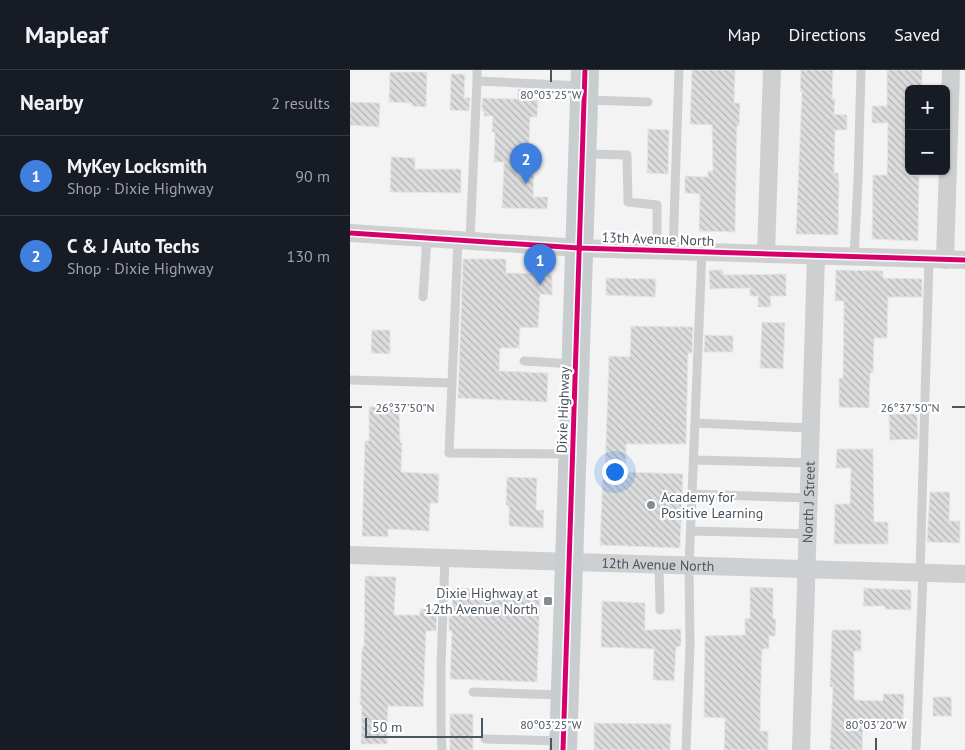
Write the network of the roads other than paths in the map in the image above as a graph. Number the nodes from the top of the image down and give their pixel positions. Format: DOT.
graph roads {
  1 [pos="477,70"];
  2 [pos="679,70"];
  3 [pos="772,70"];
  4 [pos="861,70"];
  5 [pos="951,70"];
  6 [pos="477,81"];
  7 [pos="585,85"];
  8 [pos="648,102"];
  9 [pos="582,154"];
  10 [pos="350,233"];
  11 [pos="427,238"];
  12 [pos="464,240"];
  13 [pos="579,248"];
  14 [pos="665,250"];
  15 [pos="702,252"];
  16 [pos="766,254"];
  17 [pos="816,256"];
  18 [pos="854,257"];
  19 [pos="937,259"];
  20 [pos="965,260"];
  21 [pos="423,297"];
  22 [pos="524,361"];
  23 [pos="576,364"];
  24 [pos="350,380"];
  25 [pos="452,383"];
  26 [pos="696,423"];
  27 [pos="811,428"];
  28 [pos="573,454"];
  29 [pos="694,460"];
  30 [pos="810,463"];
  31 [pos="692,494"];
  32 [pos="809,498"];
  33 [pos="691,531"];
  34 [pos="808,534"];
  35 [pos="350,555"];
  36 [pos="446,558"];
  37 [pos="569,562"];
  38 [pos="659,564"];
  39 [pos="689,566"];
  40 [pos="806,569"];
  41 [pos="922,573"];
  42 [pos="965,574"];
  43 [pos="660,610"];
  44 [pos="473,692"];
  45 [pos="565,695"];
  46 [pos="485,739"];
  47 [pos="563,746"];
  48 [pos="442,750"];
  49 [pos="686,750"];
  50 [pos="801,750"];
  51 [pos="916,750"];
  1 -- 6 [label="lane"];
  2 -- 14 [label="lane"];
  3 -- 16 [label="street"];
  4 -- 18 [label="lane"];
  5 -- 19 [label="street"];
  6 -- 7 [label="lane"];
  6 -- 12 [label="lane"];
  7 -- 8 [label="lane"];
  7 -- 9 [label="main road, Dixie Highway"];
  9 -- 13 [label="main road, Dixie Highway"];
  9 -- 14 [label="lane"];
  10 -- 11 [label="street, 13th Avenue North"];
  11 -- 12 [label="street, 13th Avenue North"];
  11 -- 21 [label="lane"];
  12 -- 13 [label="street, 13th Avenue North"];
  12 -- 25 [label="lane"];
  13 -- 14 [label="street, 13th Avenue North"];
  13 -- 23 [label="main road, Dixie Highway"];
  14 -- 15 [label="street, 13th Avenue North"];
  15 -- 16 [label="street, 13th Avenue North"];
  15 -- 26 [label="lane"];
  16 -- 17 [label="street, 13th Avenue North"];
  17 -- 18 [label="street, 13th Avenue North"];
  17 -- 27 [label="street, North J Street"];
  18 -- 19 [label="street, 13th Avenue North"];
  19 -- 20 [label="street, 13th Avenue North"];
  19 -- 41 [label="lane"];
  22 -- 23 [label="lane"];
  23 -- 28 [label="main road, Dixie Highway"];
  24 -- 25 [label="lane"];
  25 -- 28 [label="lane"];
  26 -- 27 [label="lane"];
  26 -- 29 [label="lane"];
  27 -- 30 [label="street, North J Street"];
  28 -- 37 [label="main road, Dixie Highway"];
  29 -- 30 [label="lane"];
  29 -- 31 [label="lane"];
  30 -- 32 [label="street, North J Street"];
  31 -- 32 [label="lane"];
  31 -- 33 [label="lane"];
  32 -- 34 [label="street, North J Street"];
  33 -- 34 [label="lane"];
  33 -- 39 [label="lane"];
  34 -- 40 [label="street, North J Street"];
  35 -- 36 [label="street, 12th Avenue North"];
  36 -- 37 [label="street, 12th Avenue North"];
  36 -- 48 [label="lane"];
  37 -- 38 [label="street, 12th Avenue North"];
  37 -- 45 [label="main road, Dixie Highway"];
  38 -- 39 [label="street, 12th Avenue North"];
  38 -- 43 [label="lane"];
  39 -- 40 [label="street, 12th Avenue North"];
  39 -- 49 [label="lane"];
  40 -- 41 [label="street, 12th Avenue North"];
  40 -- 50 [label="street, North J Street"];
  41 -- 42 [label="street, 12th Avenue North"];
  41 -- 51 [label="lane"];
  44 -- 45 [label="lane"];
  45 -- 47 [label="main road, Dixie Highway"];
  46 -- 47 [label="lane"];
}
